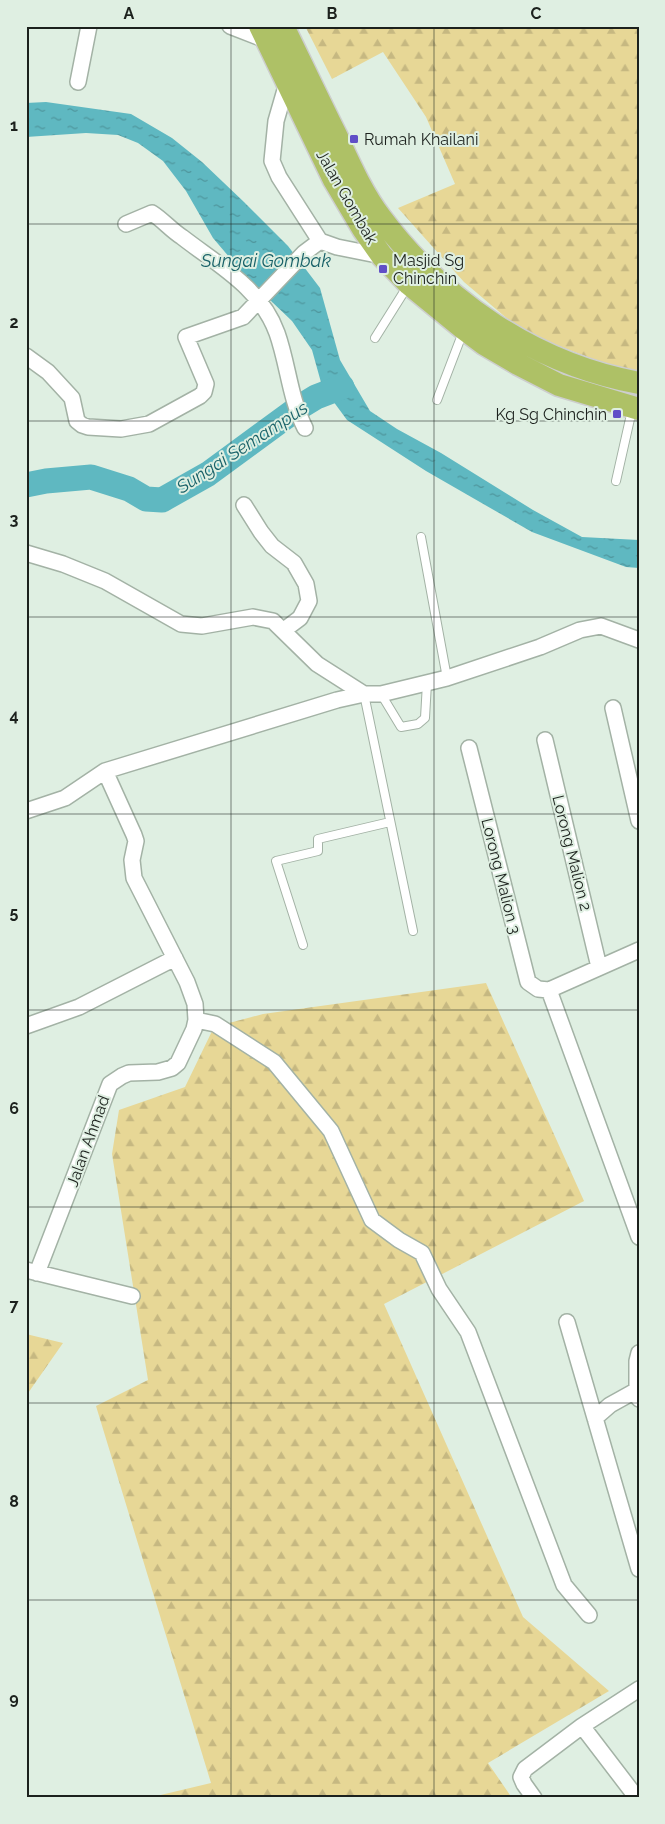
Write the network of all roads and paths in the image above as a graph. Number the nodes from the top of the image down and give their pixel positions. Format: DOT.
graph roads {
  1 [pos="89,26"];
  2 [pos="230,26"];
  3 [pos="270,31"];
  4 [pos="78,82"];
  5 [pos="287,84"];
  6 [pos="126,224"];
  7 [pos="320,240"];
  8 [pos="382,256"];
  9 [pos="409,284"];
  10 [pos="260,300"];
  11 [pos="464,329"];
  12 [pos="375,338"];
  13 [pos="26,356"];
  14 [pos="639,383"];
  15 [pos="437,400"];
  16 [pos="636,408"];
  17 [pos="303,423"];
  18 [pos="616,481"];
  19 [pos="244,505"];
  20 [pos="421,537"];
  21 [pos="26,553"];
  22 [pos="284,630"];
  23 [pos="639,640"];
  24 [pos="447,678"];
  25 [pos="427,684"];
  26 [pos="364,694"];
  27 [pos="381,694"];
  28 [pos="613,708"];
  29 [pos="545,740"];
  30 [pos="469,748"];
  31 [pos="105,771"];
  32 [pos="26,811"];
  33 [pos="639,821"];
  34 [pos="390,822"];
  35 [pos="413,931"];
  36 [pos="303,944"];
  37 [pos="638,954"];
  38 [pos="175,958"];
  39 [pos="599,967"];
  40 [pos="548,990"];
  41 [pos="196,1020"];
  42 [pos="26,1026"];
  43 [pos="639,1192"];
  44 [pos="624,1198"];
  45 [pos="639,1237"];
  46 [pos="32,1272"];
  47 [pos="132,1296"];
  48 [pos="567,1322"];
  49 [pos="639,1353"];
  50 [pos="638,1395"];
  51 [pos="595,1418"];
  52 [pos="639,1569"];
  53 [pos="589,1615"];
  54 [pos="639,1689"];
  55 [pos="582,1726"];
  56 [pos="534,1798"];
  57 [pos="637,1798"];
  1 -- 4 [label="street"];
  2 -- 3 [label="street"];
  3 -- 5 [label="main road, Jalan Gombak"];
  3 -- 14 [label="main road, Jalan Gombak"];
  5 -- 7 [label="street"];
  5 -- 8 [label="main road, Jalan Gombak"];
  6 -- 10 [label="street"];
  7 -- 8 [label="street"];
  7 -- 10 [label="street"];
  8 -- 9 [label="main road, Jalan Gombak"];
  9 -- 11 [label="main road, Jalan Gombak"];
  9 -- 12 [label="lane"];
  10 -- 13 [label="street"];
  10 -- 17 [label="street"];
  11 -- 15 [label="lane"];
  11 -- 16 [label="main road, Jalan Gombak"];
  16 -- 18 [label="lane"];
  19 -- 22 [label="street"];
  20 -- 24 [label="lane"];
  21 -- 22 [label="street"];
  22 -- 26 [label="street"];
  23 -- 24 [label="street"];
  24 -- 25 [label="street"];
  25 -- 27 [label="street"];
  25 -- 27 [label="lane"];
  26 -- 27 [label="street"];
  26 -- 31 [label="street"];
  26 -- 34 [label="lane"];
  28 -- 33 [label="street"];
  29 -- 39 [label="street, Lorong Malion 2"];
  30 -- 40 [label="street, Lorong Malion 3"];
  31 -- 32 [label="street"];
  31 -- 38 [label="street"];
  34 -- 35 [label="lane"];
  34 -- 36 [label="lane"];
  37 -- 39 [label="street"];
  38 -- 41 [label="street"];
  38 -- 42 [label="street"];
  39 -- 40 [label="street"];
  40 -- 44 [label="street"];
  41 -- 46 [label="street, Jalan Ahmad"];
  41 -- 53 [label="street"];
  43 -- 44 [label="street"];
  44 -- 45 [label="street"];
  46 -- 47 [label="street"];
  48 -- 51 [label="street"];
  49 -- 50 [label="street"];
  50 -- 51 [label="street"];
  51 -- 52 [label="street"];
  54 -- 55 [label="street"];
  55 -- 56 [label="street"];
  55 -- 57 [label="street"];
}
